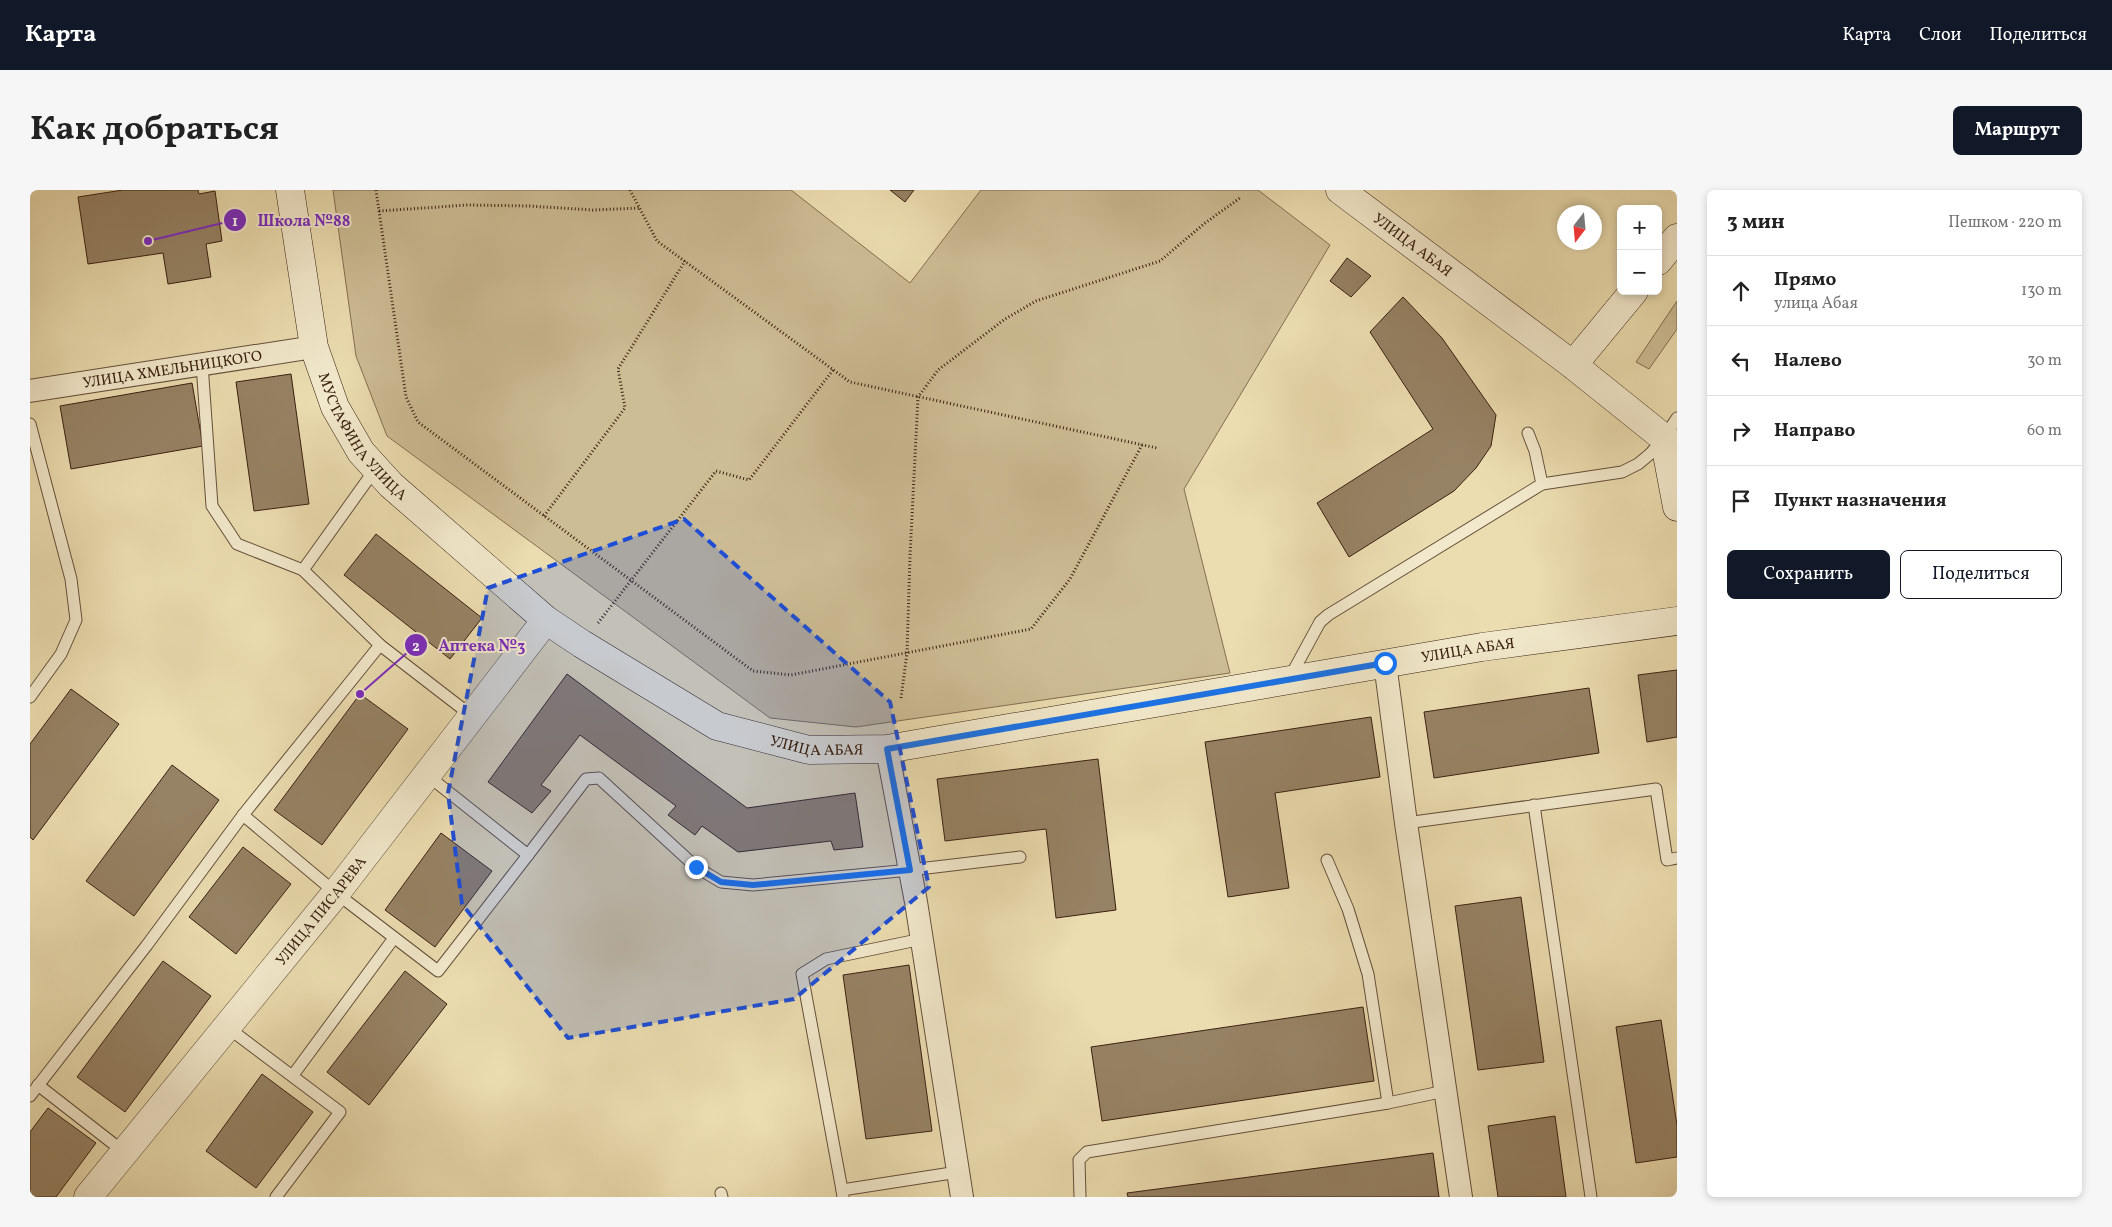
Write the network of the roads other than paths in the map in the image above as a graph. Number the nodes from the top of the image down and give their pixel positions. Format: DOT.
graph roads {
  1 [pos="290,190"];
  2 [pos="1340,190"];
  3 [pos="1677,238"];
  4 [pos="1662,256"];
  5 [pos="1631,295"];
  6 [pos="314,348"];
  7 [pos="202,364"];
  8 [pos="1573,365"];
  9 [pos="30,391"];
  10 [pos="30,424"];
  11 [pos="1528,433"];
  12 [pos="1673,434"];
  13 [pos="376,468"];
  14 [pos="1542,484"];
  15 [pos="1677,507"];
  16 [pos="303,570"];
  17 [pos="546,620"];
  18 [pos="1677,620"];
  19 [pos="380,644"];
  20 [pos="1385,663"];
  21 [pos="1288,680"];
  22 [pos="30,697"];
  23 [pos="472,716"];
  24 [pos="887,749"];
  25 [pos="427,775"];
  26 [pos="1534,805"];
  27 [pos="242,815"];
  28 [pos="1406,823"];
  29 [pos="528,855"];
  30 [pos="1020,857"];
  31 [pos="1677,858"];
  32 [pos="1327,860"];
  33 [pos="910,870"];
  34 [pos="336,893"];
  35 [pos="394,938"];
  36 [pos="922,939"];
  37 [pos="227,1026"];
  38 [pos="293,1075"];
  39 [pos="38,1085"];
  40 [pos="1445,1091"];
  41 [pos="30,1096"];
  42 [pos="1388,1103"];
  43 [pos="124,1152"];
  44 [pos="958,1172"];
  45 [pos="843,1194"];
  46 [pos="88,1197"];
  47 [pos="276,1197"];
  48 [pos="962,1197"];
  49 [pos="1080,1197"];
  50 [pos="1461,1197"];
  51 [pos="1591,1197"];
  1 -- 6 [label="main road, МУСТАФИНА УЛИЦА"];
  2 -- 8 [label="main road, УЛИЦА АБАЯ"];
  3 -- 4 [label="main road"];
  5 -- 8 [label="main road"];
  6 -- 7 [label="street, УЛИЦА ХМЕЛЬНИЦКОГО"];
  6 -- 13 [label="main road, МУСТАФИНА УЛИЦА"];
  7 -- 9 [label="street, УЛИЦА ХМЕЛЬНИЦКОГО"];
  7 -- 16 [label="lane"];
  8 -- 12 [label="main road, УЛИЦА АБАЯ"];
  10 -- 22 [label="lane"];
  11 -- 14 [label="lane"];
  12 -- 14 [label="lane"];
  12 -- 15 [label="main road"];
  13 -- 16 [label="lane"];
  13 -- 17 [label="main road, МУСТАФИНА УЛИЦА"];
  14 -- 21 [label="lane"];
  16 -- 19 [label="lane"];
  17 -- 23 [label="main road, УЛИЦА ПИСАРЕВА"];
  17 -- 24 [label="main road, УЛИЦА АБАЯ"];
  18 -- 20 [label="main road, УЛИЦА АБАЯ"];
  19 -- 23 [label="lane"];
  19 -- 27 [label="lane"];
  20 -- 21 [label="main road, УЛИЦА АБАЯ"];
  20 -- 28 [label="street"];
  21 -- 24 [label="main road, УЛИЦА АБАЯ"];
  23 -- 25 [label="main road, УЛИЦА ПИСАРЕВА"];
  24 -- 33 [label="street"];
  25 -- 29 [label="lane"];
  25 -- 34 [label="main road, УЛИЦА ПИСАРЕВА"];
  26 -- 28 [label="lane"];
  26 -- 31 [label="lane"];
  26 -- 51 [label="lane"];
  27 -- 34 [label="lane"];
  27 -- 39 [label="lane"];
  28 -- 40 [label="street"];
  29 -- 33 [label="lane"];
  29 -- 35 [label="lane"];
  30 -- 33 [label="lane"];
  32 -- 42 [label="lane"];
  33 -- 36 [label="street"];
  34 -- 35 [label="lane"];
  34 -- 37 [label="main road, УЛИЦА ПИСАРЕВА"];
  35 -- 38 [label="lane"];
  36 -- 44 [label="street"];
  36 -- 45 [label="lane"];
  37 -- 38 [label="lane"];
  37 -- 43 [label="main road, УЛИЦА ПИСАРЕВА"];
  38 -- 47 [label="lane"];
  39 -- 41 [label="lane"];
  39 -- 43 [label="lane"];
  40 -- 42 [label="lane"];
  40 -- 50 [label="street"];
  42 -- 49 [label="lane"];
  43 -- 46 [label="main road, УЛИЦА ПИСАРЕВА"];
  44 -- 45 [label="lane"];
  44 -- 48 [label="street"];
}
